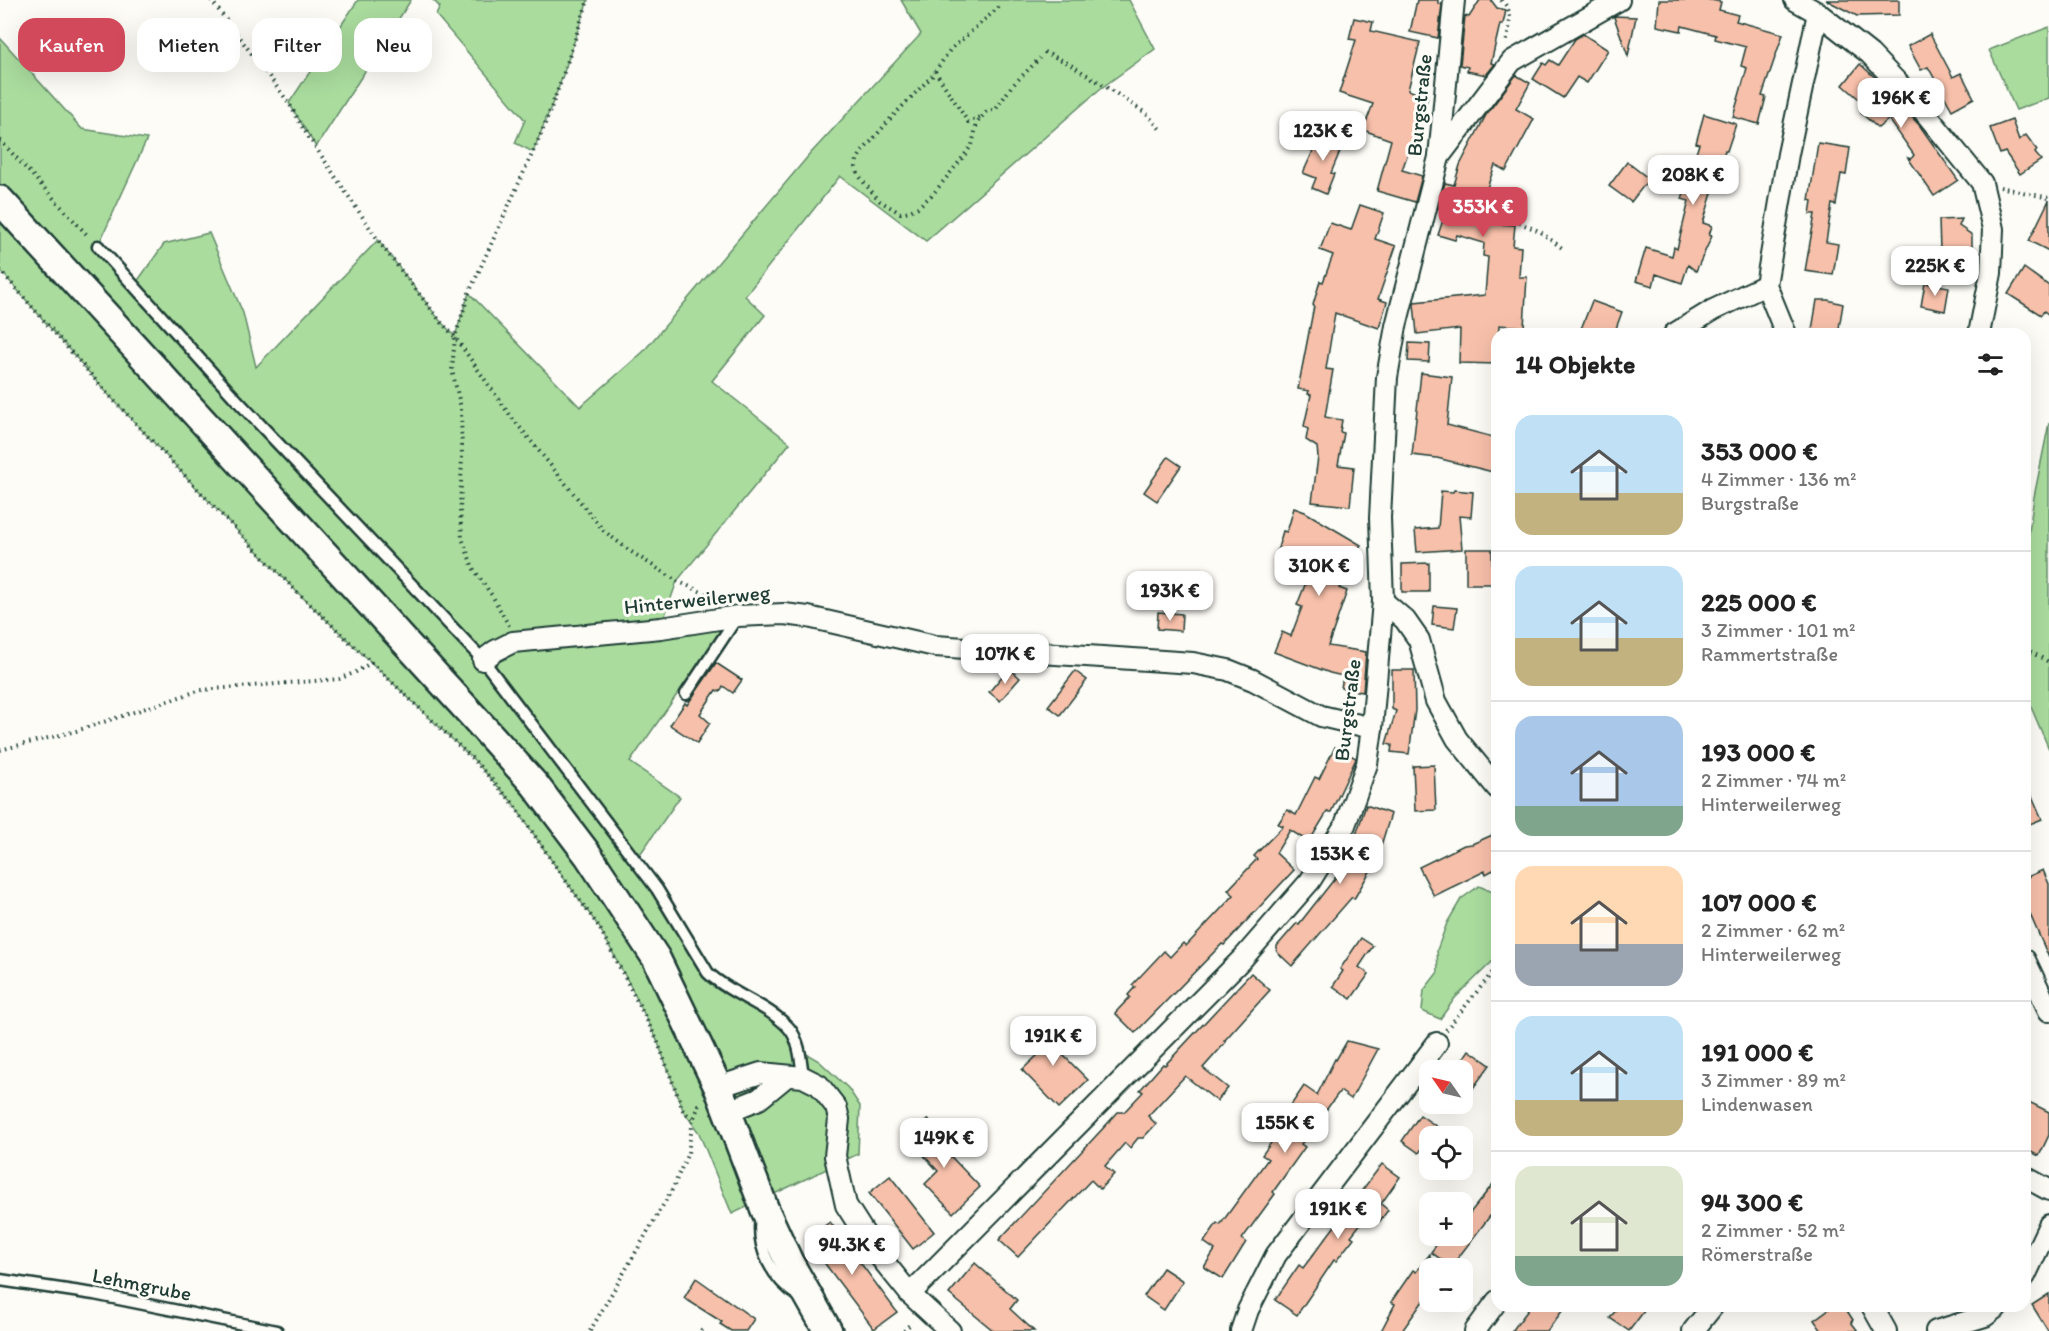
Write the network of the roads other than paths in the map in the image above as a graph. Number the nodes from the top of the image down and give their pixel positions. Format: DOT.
graph roads {
  1 [pos="1454,0"];
  2 [pos="1619,0"];
  3 [pos="1795,0"];
  4 [pos="1818,13"];
  5 [pos="1439,157"];
  6 [pos="0,200"];
  7 [pos="98,246"];
  8 [pos="1766,285"];
  9 [pos="1684,328"];
  10 [pos="1784,328"];
  11 [pos="1980,328"];
  12 [pos="1383,601"];
  13 [pos="743,616"];
  14 [pos="483,660"];
  15 [pos="686,694"];
  16 [pos="1372,728"];
  17 [pos="1491,781"];
  18 [pos="2031,973"];
  19 [pos="2049,1011"];
  20 [pos="1437,1043"];
  21 [pos="795,1077"];
  22 [pos="723,1097"];
  23 [pos="2031,1180"];
  24 [pos="2049,1190"];
  25 [pos="2049,1225"];
  26 [pos="2031,1263"];
  27 [pos="0,1280"];
  28 [pos="910,1294"];
  29 [pos="1491,1308"];
  30 [pos="1708,1312"];
  31 [pos="1875,1312"];
  32 [pos="1990,1312"];
  33 [pos="277,1331"];
  34 [pos="828,1331"];
  35 [pos="950,1331"];
  36 [pos="1241,1331"];
  37 [pos="1475,1331"];
  38 [pos="1693,1331"];
  39 [pos="1886,1331"];
  40 [pos="1936,1331"];
  1 -- 5 [label="street, Burgstraße"];
  2 -- 5 [label="street"];
  3 -- 4 [label="street"];
  4 -- 8 [label="street"];
  4 -- 11 [label="street"];
  5 -- 12 [label="street, Burgstraße"];
  6 -- 22 [label="main road"];
  7 -- 14 [label="lane"];
  8 -- 9 [label="street"];
  8 -- 10 [label="street"];
  12 -- 16 [label="street, Burgstraße"];
  12 -- 17 [label="street"];
  13 -- 14 [label="street, Hinterweilerweg"];
  13 -- 15 [label="lane"];
  13 -- 16 [label="street, Hinterweilerweg"];
  14 -- 21 [label="lane"];
  16 -- 28 [label="street, Burgstraße"];
  18 -- 19 [label="street"];
  20 -- 36 [label="street"];
  21 -- 22 [label="street"];
  21 -- 28 [label="street"];
  22 -- 34 [label="main road"];
  23 -- 24 [label="street"];
  25 -- 26 [label="street"];
  27 -- 33 [label="lane, Lehmgrube"];
  28 -- 35 [label="street"];
  29 -- 37 [label="street"];
  30 -- 38 [label="street"];
  31 -- 39 [label="street"];
  32 -- 40 [label="street"];
}
